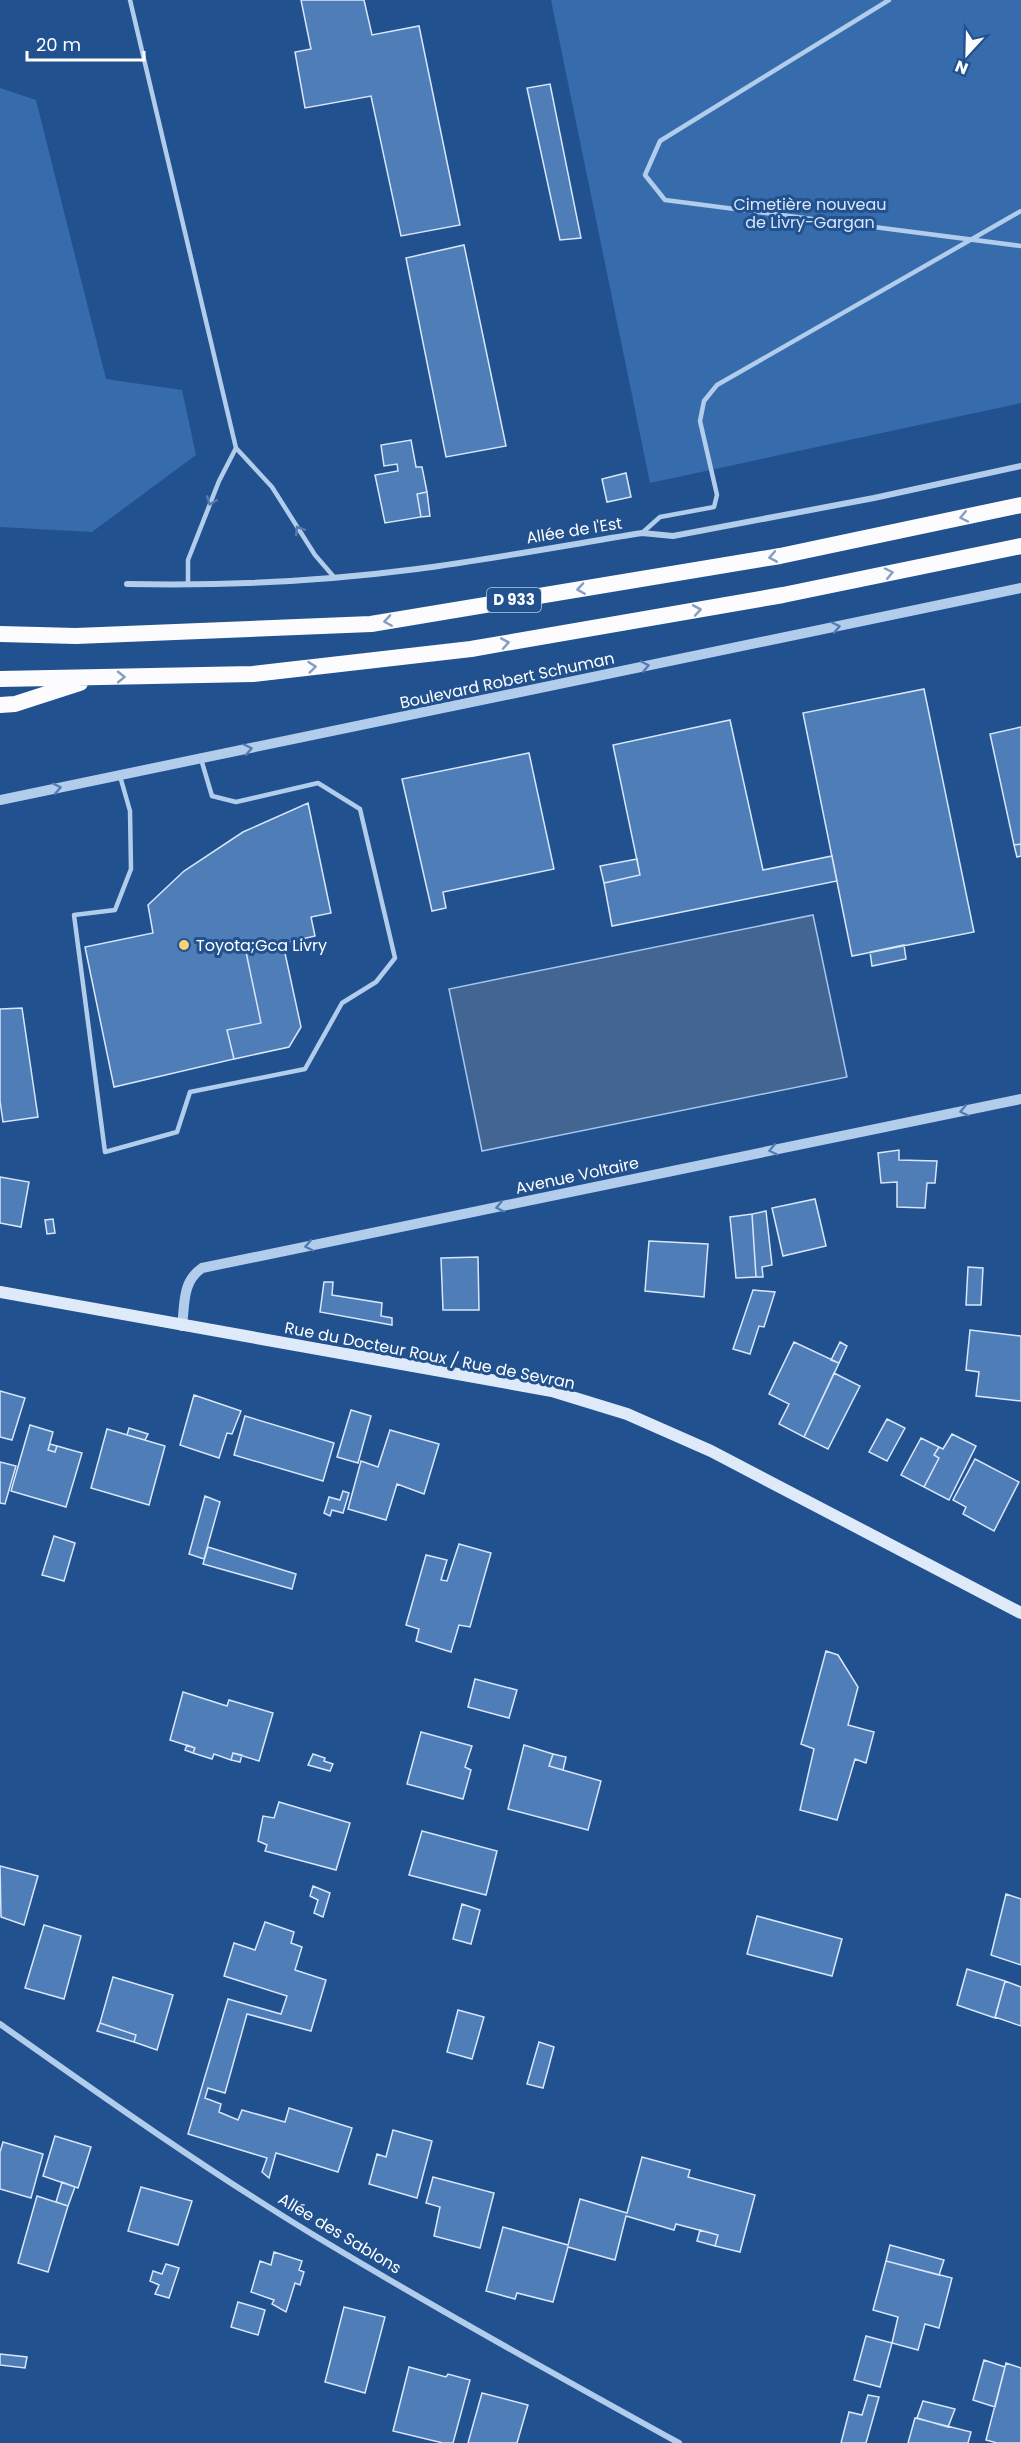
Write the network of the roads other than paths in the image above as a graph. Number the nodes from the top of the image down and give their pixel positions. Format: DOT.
graph roads {
  1 [pos="130,0"];
  2 [pos="889,0"];
  3 [pos="1021,211"];
  4 [pos="971,240"];
  5 [pos="1021,246"];
  6 [pos="236,448"];
  7 [pos="1021,466"];
  8 [pos="1021,505"];
  9 [pos="642,533"];
  10 [pos="1021,546"];
  11 [pos="334,576"];
  12 [pos="127,584"];
  13 [pos="188,585"];
  14 [pos="1021,588"];
  15 [pos="0,634"];
  16 [pos="96,677"];
  17 [pos="0,679"];
  18 [pos="0,705"];
  19 [pos="201,759"];
  20 [pos="120,775"];
  21 [pos="0,800"];
  22 [pos="1021,1099"];
  23 [pos="0,1292"];
  24 [pos="182,1326"];
  25 [pos="1021,1613"];
  26 [pos="0,2024"];
  27 [pos="679,2443"];
  1 -- 6 [label="lane"];
  2 -- 4 [label="lane"];
  3 -- 4 [label="lane"];
  4 -- 5 [label="lane"];
  4 -- 9 [label="lane"];
  11 -- 6 [label="lane, one-way"];
  6 -- 13 [label="lane, one-way"];
  7 -- 9 [label="street, Allée de l'Est"];
  8 -- 15 [label="highway, D 933, one-way"];
  9 -- 11 [label="street, Allée de l'Est"];
  16 -- 10 [label="highway, one-way"];
  11 -- 13 [label="street, Allée de l'Est"];
  12 -- 13 [label="street, Allée de l'Est"];
  19 -- 14 [label="street, Boulevard Robert Schuman, one-way"];
  16 -- 17 [label="highway"];
  16 -- 18 [label="highway"];
  19 -- 20 [label="street, Boulevard Robert Schuman"];
  19 -- 20 [label="lane"];
  21 -- 20 [label="street, Boulevard Robert Schuman, one-way"];
  22 -- 24 [label="street, Avenue Voltaire, one-way"];
  23 -- 24 [label="main road, Rue du Docteur Roux / Rue de Sevran"];
  24 -- 25 [label="main road, Rue du Docteur Roux / Rue de Sevran"];
  26 -- 27 [label="street, Allée des Sablons"];
}
